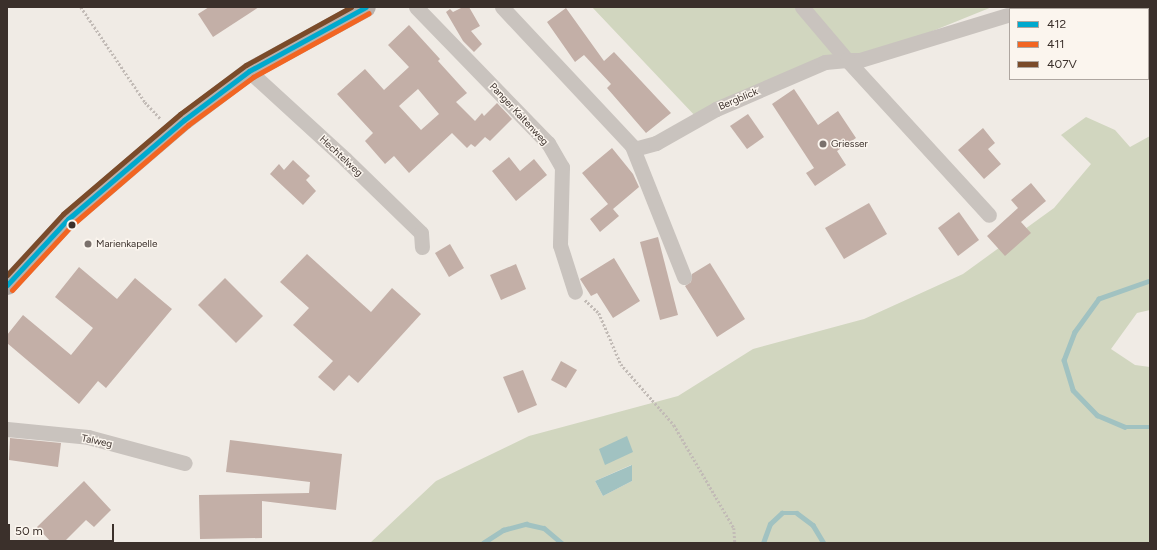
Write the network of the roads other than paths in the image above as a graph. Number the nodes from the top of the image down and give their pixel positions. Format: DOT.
graph roads {
  1 [pos="366,7"];
  2 [pos="416,7"];
  3 [pos="502,7"];
  4 [pos="802,7"];
  5 [pos="1009,14"];
  6 [pos="847,60"];
  7 [pos="249,72"];
  8 [pos="634,150"];
  9 [pos="989,215"];
  10 [pos="422,247"];
  11 [pos="684,277"];
  12 [pos="7,285"];
  13 [pos="575,292"];
  14 [pos="7,429"];
  15 [pos="185,463"];
  1 -- 7 [label="main road"];
  2 -- 13 [label="street, Panger Kaltenweg"];
  3 -- 8 [label="street"];
  4 -- 6 [label="street"];
  5 -- 6 [label="street, Bergblick"];
  6 -- 8 [label="street, Bergblick"];
  6 -- 9 [label="street"];
  7 -- 10 [label="street, Hechtelweg"];
  7 -- 12 [label="main road"];
  8 -- 11 [label="street"];
  14 -- 15 [label="street, Talweg"];
}
